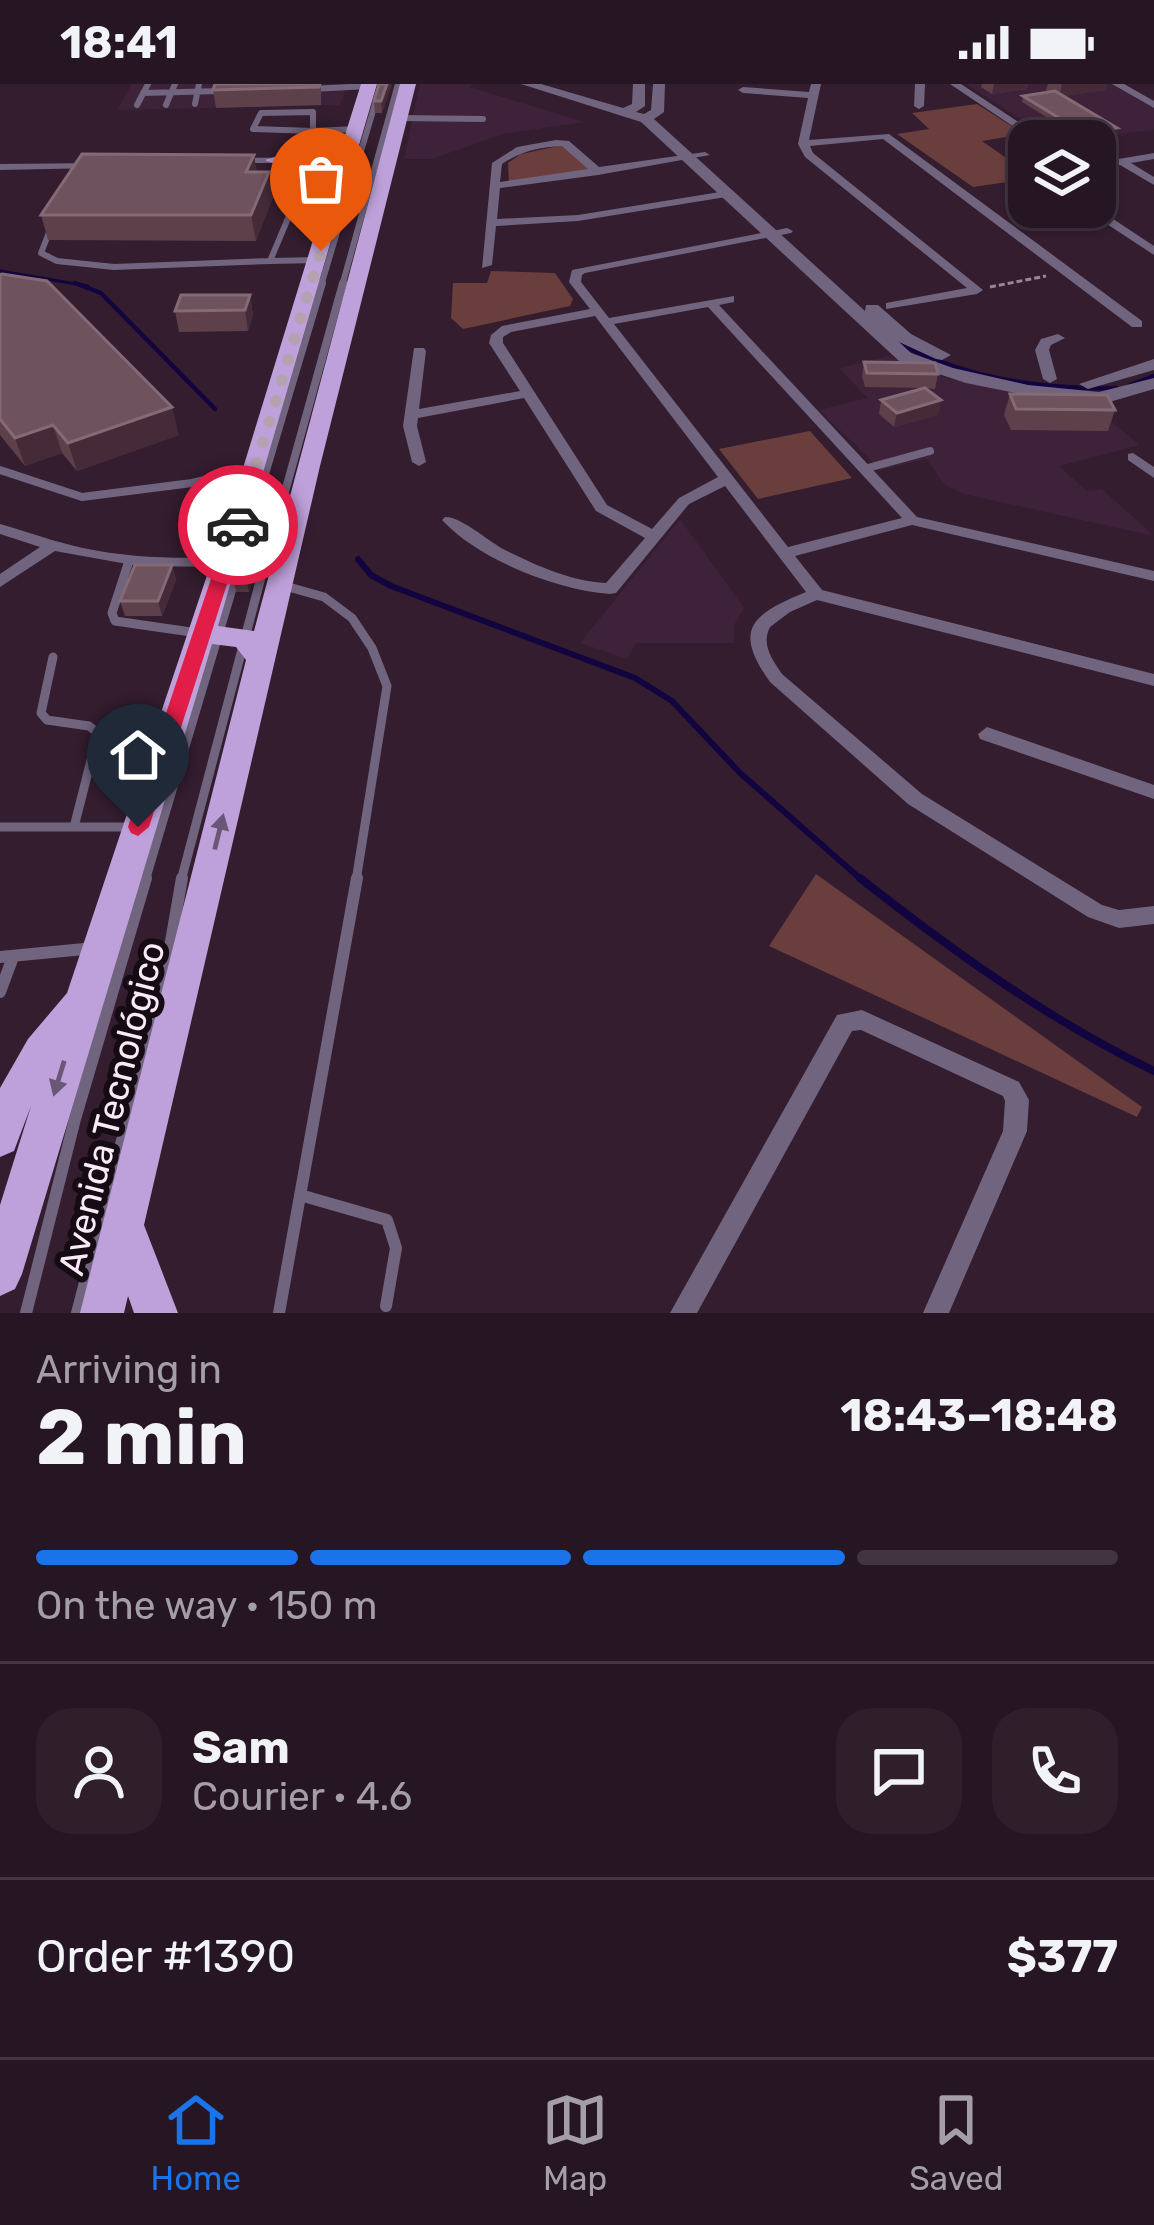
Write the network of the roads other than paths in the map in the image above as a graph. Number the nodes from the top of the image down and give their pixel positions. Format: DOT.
graph roads {
  1 [pos="148,84"];
  2 [pos="175,84"];
  3 [pos="408,84"];
  4 [pos="527,84"];
  5 [pos="559,84"];
  6 [pos="639,84"];
  7 [pos="658,84"];
  8 [pos="920,84"];
  9 [pos="955,84"];
  10 [pos="1117,84"];
  11 [pos="377,86"];
  12 [pos="199,88"];
  13 [pos="300,89"];
  14 [pos="743,90"];
  15 [pos="815,90"];
  16 [pos="239,91"];
  17 [pos="171,92"];
  18 [pos="143,93"];
  19 [pos="195,104"];
  20 [pos="137,105"];
  21 [pos="166,105"];
  22 [pos="1154,105"];
  23 [pos="919,106"];
  24 [pos="642,112"];
  25 [pos="399,118"];
  26 [pos="483,119"];
  27 [pos="1010,120"];
  28 [pos="313,130"];
  29 [pos="803,144"];
  30 [pos="310,147"];
  31 [pos="350,152"];
  32 [pos="1154,156"];
  33 [pos="697,157"];
  34 [pos="282,160"];
  35 [pos="229,161"];
  36 [pos="1121,161"];
  37 [pos="1116,162"];
  38 [pos="0,167"];
  39 [pos="112,169"];
  40 [pos="598,172"];
  41 [pos="88,176"];
  42 [pos="1154,182"];
  43 [pos="494,186"];
  44 [pos="726,194"];
  45 [pos="297,197"];
  46 [pos="60,213"];
  47 [pos="492,223"];
  48 [pos="1116,226"];
  49 [pos="778,232"];
  50 [pos="1154,251"];
  51 [pos="341,254"];
  52 [pos="271,261"];
  53 [pos="486,265"];
  54 [pos="730,299"];
  55 [pos="711,303"];
  56 [pos="890,306"];
  57 [pos="601,317"];
  58 [pos="1137,325"];
  59 [pos="1058,338"];
  60 [pos="419,351"];
  61 [pos="1154,364"];
  62 [pos="1050,379"];
  63 [pos="1154,383"];
  64 [pos="525,394"];
  65 [pos="411,416"];
  66 [pos="930,451"];
  67 [pos="1133,457"];
  68 [pos="418,462"];
  69 [pos="256,468"];
  70 [pos="864,469"];
  71 [pos="0,470"];
  72 [pos="1154,474"];
  73 [pos="728,478"];
  74 [pos="450,520"];
  75 [pos="912,520"];
  76 [pos="0,529"];
  77 [pos="652,535"];
  78 [pos="51,547"];
  79 [pos="786,553"];
  80 [pos="226,562"];
  81 [pos="128,564"];
  82 [pos="1154,576"];
  83 [pos="0,582"];
  84 [pos="280,586"];
  85 [pos="816,594"];
  86 [pos="231,641"];
  87 [pos="53,658"];
  88 [pos="1154,680"];
  89 [pos="987,734"];
  90 [pos="1154,792"];
  91 [pos="0,826"];
  92 [pos="74,827"];
  93 [pos="138,827"];
  94 [pos="1154,915"];
  95 [pos="100,947"];
  96 [pos="6,957"];
  97 [pos="0,992"];
  98 [pos="82,1001"];
  99 [pos="0,1138"];
  100 [pos="300,1195"];
  101 [pos="123,1223"];
  102 [pos="0,1274"];
  103 [pos="386,1306"];
  104 [pos="26,1313"];
  105 [pos="76,1313"];
  106 [pos="102,1313"];
  107 [pos="156,1313"];
  108 [pos="279,1313"];
  109 [pos="683,1313"];
  110 [pos="936,1313"];
  1 -- 18 [label="lane"];
  2 -- 17 [label="lane"];
  3 -- 25 [label="main road, Avenida Tecnológico"];
  4 -- 24 [label="street"];
  5 -- 24 [label="street"];
  6 -- 24 [label="street"];
  7 -- 24 [label="street"];
  8 -- 23 [label="street"];
  9 -- 27 [label="street"];
  10 -- 22 [label="street"];
  11 -- 13 [label="lane"];
  11 -- 31 [label="main road, Avenida Tecnológico"];
  11 -- 51 [label="lane"];
  11 -- 51 [label="lane"];
  12 -- 16 [label="lane"];
  12 -- 17 [label="lane"];
  12 -- 19 [label="lane"];
  14 -- 15 [label="street"];
  15 -- 29 [label="street"];
  17 -- 18 [label="lane"];
  17 -- 21 [label="lane"];
  18 -- 20 [label="lane"];
  24 -- 33 [label="street"];
  25 -- 26 [label="lane"];
  25 -- 51 [label="main road, Avenida Tecnológico"];
  28 -- 28 [label="lane"];
  28 -- 30 [label="lane"];
  28 -- 31 [label="lane"];
  29 -- 56 [label="street"];
  29 -- 58 [label="street"];
  31 -- 34 [label="main road"];
  31 -- 34 [label="main road"];
  31 -- 51 [label="main road, Avenida Tecnológico"];
  32 -- 36 [label="street"];
  33 -- 40 [label="street"];
  33 -- 44 [label="street"];
  33 -- 49 [label="street"];
  34 -- 35 [label="street"];
  36 -- 37 [label="street"];
  36 -- 42 [label="street"];
  38 -- 39 [label="street"];
  39 -- 41 [label="lane"];
  40 -- 43 [label="street"];
  40 -- 43 [label="street"];
  43 -- 47 [label="street"];
  44 -- 47 [label="street"];
  44 -- 49 [label="street"];
  45 -- 52 [label="lane"];
  46 -- 52 [label="lane"];
  47 -- 53 [label="street"];
  48 -- 50 [label="street"];
  49 -- 57 [label="street"];
  49 -- 62 [label="street"];
  49 -- 63 [label="street"];
  51 -- 52 [label="lane"];
  51 -- 69 [label="main road, Avenida Tecnológico"];
  51 -- 84 [label="main road, Avenida Tecnológico"];
  51 -- 86 [label="lane"];
  51 -- 86 [label="lane"];
  54 -- 55 [label="street"];
  55 -- 57 [label="street"];
  55 -- 70 [label="street"];
  57 -- 64 [label="street"];
  57 -- 73 [label="street"];
  59 -- 62 [label="street"];
  60 -- 65 [label="street"];
  61 -- 62 [label="street"];
  64 -- 65 [label="street"];
  64 -- 77 [label="street"];
  65 -- 68 [label="street"];
  66 -- 70 [label="lane"];
  67 -- 72 [label="street"];
  69 -- 71 [label="lane"];
  69 -- 80 [label="main road, Avenida Tecnológico"];
  70 -- 75 [label="street"];
  73 -- 77 [label="street"];
  73 -- 79 [label="street"];
  74 -- 77 [label="street"];
  75 -- 79 [label="street"];
  75 -- 82 [label="street"];
  76 -- 78 [label="street"];
  78 -- 81 [label="street"];
  78 -- 83 [label="street"];
  79 -- 85 [label="street"];
  80 -- 81 [label="street"];
  80 -- 86 [label="main road, Avenida Tecnológico"];
  81 -- 86 [label="lane"];
  84 -- 86 [label="main road, Avenida Tecnológico"];
  84 -- 100 [label="lane"];
  85 -- 88 [label="street"];
  85 -- 94 [label="street"];
  86 -- 93 [label="main road, Avenida Tecnológico"];
  101 -- 86 [label="main road, Avenida Tecnológico, one-way"];
  86 -- 104 [label="lane"];
  86 -- 105 [label="lane"];
  87 -- 92 [label="lane"];
  89 -- 90 [label="street"];
  91 -- 92 [label="lane"];
  92 -- 93 [label="lane"];
  93 -- 95 [label="main road, Avenida Tecnológico"];
  95 -- 96 [label="lane"];
  95 -- 98 [label="main road, Avenida Tecnológico"];
  96 -- 97 [label="lane"];
  98 -- 99 [label="main road"];
  98 -- 102 [label="main road, Avenida Tecnológico, one-way"];
  100 -- 103 [label="lane"];
  100 -- 108 [label="lane"];
  101 -- 106 [label="main road, Avenida Tecnológico"];
  101 -- 107 [label="main road"];
  109 -- 110 [label="street"];
}
